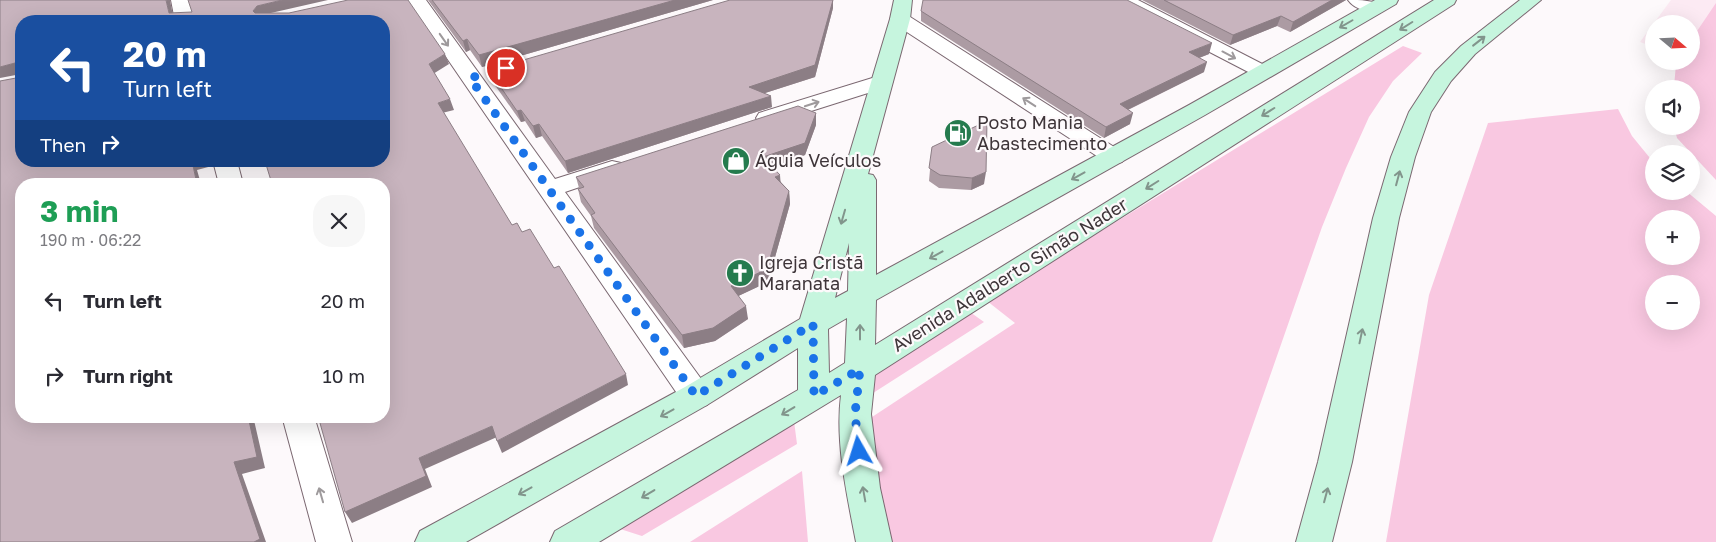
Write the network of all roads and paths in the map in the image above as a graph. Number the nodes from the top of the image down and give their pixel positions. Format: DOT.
graph roads {
  1 [pos="180,0"];
  2 [pos="416,0"];
  3 [pos="889,0"];
  4 [pos="1124,0"];
  5 [pos="1447,0"];
  6 [pos="1532,0"];
  7 [pos="1373,2"];
  8 [pos="902,10"];
  9 [pos="184,15"];
  10 [pos="1263,72"];
  11 [pos="882,81"];
  12 [pos="743,126"];
  13 [pos="865,136"];
  14 [pos="1114,157"];
  15 [pos="632,162"];
  16 [pos="549,189"];
  17 [pos="860,296"];
  18 [pos="813,324"];
  19 [pos="860,369"];
  20 [pos="696,396"];
  21 [pos="814,396"];
  22 [pos="300,423"];
  23 [pos="334,542"];
  24 [pos="433,542"];
  25 [pos="568,542"];
  26 [pos="874,542"];
  27 [pos="1314,542"];
  1 -- 9 [label="street"];
  2 -- 16 [label="street, one-way"];
  3 -- 11 [label="street"];
  4 -- 10 [label="street, one-way"];
  5 -- 19 [label="street, Avenida Adalberto Simão Nader, one-way"];
  27 -- 6 [label="street, one-way"];
  7 -- 10 [label="street, one-way"];
  8 -- 11 [label="street"];
  14 -- 8 [label="street, one-way"];
  10 -- 14 [label="street"];
  12 -- 11 [label="street, one-way"];
  11 -- 13 [label="street"];
  13 -- 17 [label="street"];
  13 -- 18 [label="street, one-way"];
  14 -- 17 [label="street, one-way"];
  15 -- 16 [label="street"];
  16 -- 20 [label="street"];
  17 -- 18 [label="street"];
  19 -- 17 [label="street, one-way"];
  18 -- 20 [label="street"];
  18 -- 21 [label="street"];
  19 -- 21 [label="street, Avenida Adalberto Simão Nader"];
  26 -- 19 [label="street, one-way"];
  20 -- 24 [label="street, one-way"];
  21 -- 25 [label="street, Avenida Adalberto Simão Nader, one-way"];
  23 -- 22 [label="street, one-way"];
}
